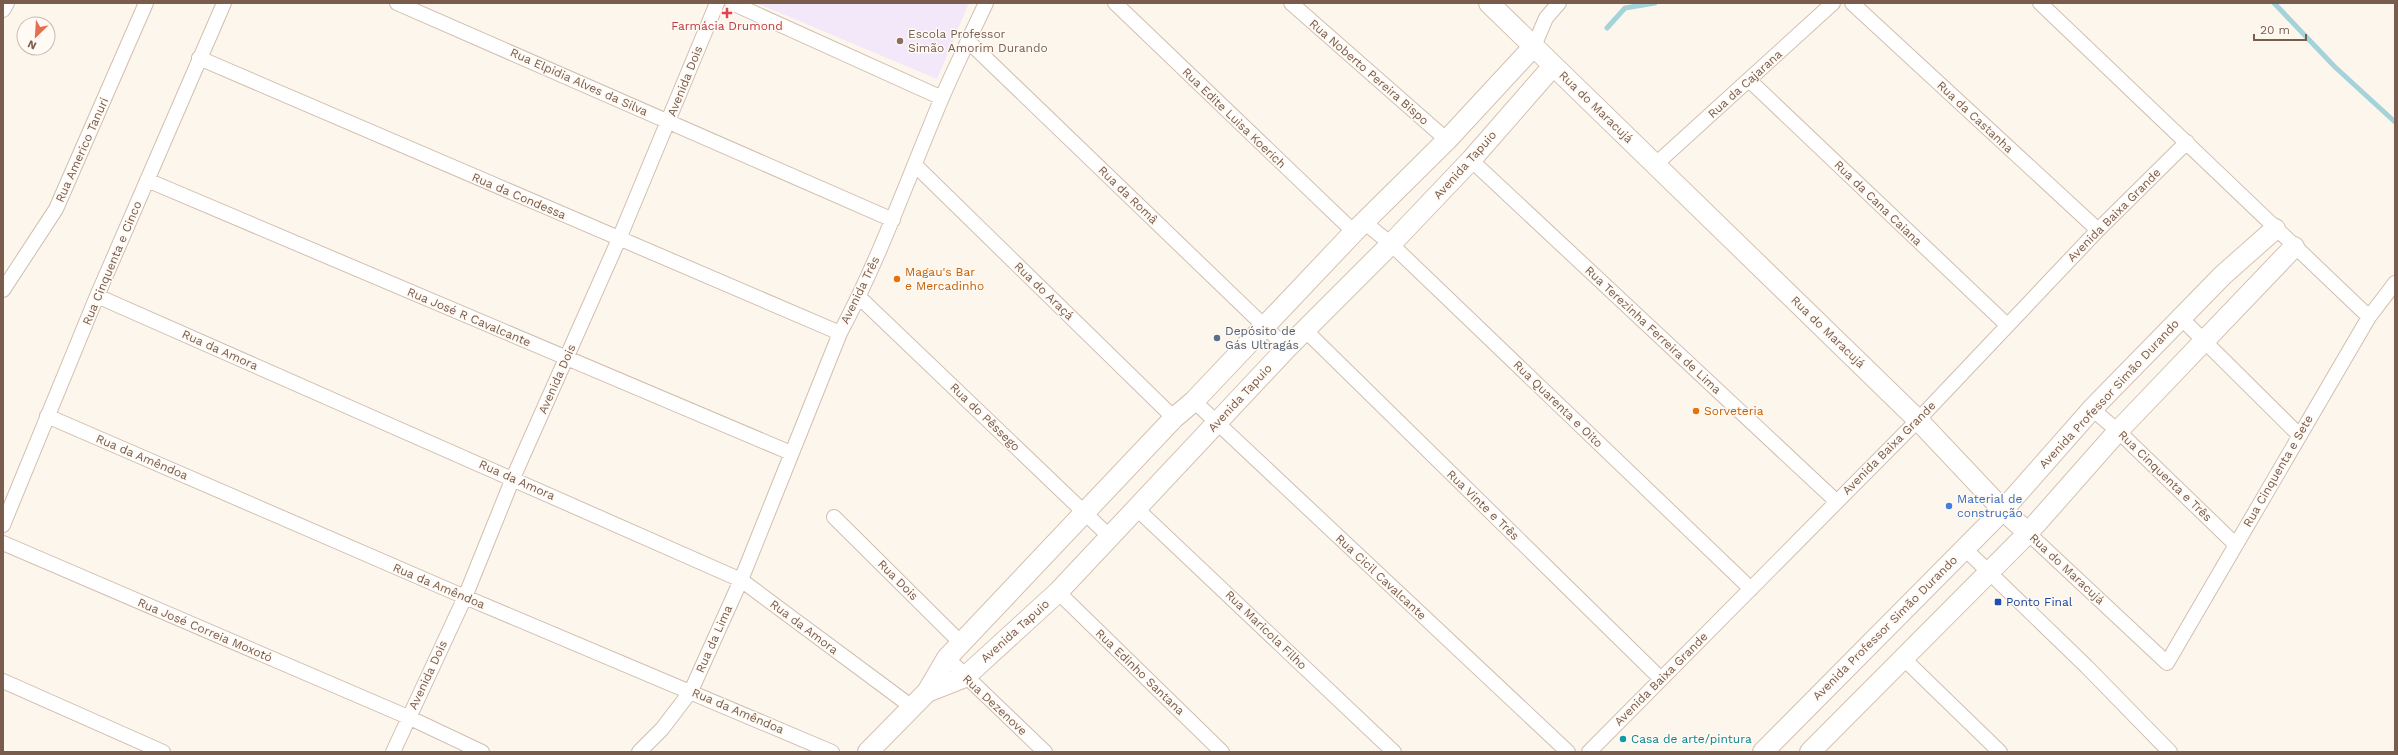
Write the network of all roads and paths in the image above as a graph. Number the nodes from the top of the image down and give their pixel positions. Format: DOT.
graph roads {
  1 [pos="6,3"];
  2 [pos="146,3"];
  3 [pos="224,3"];
  4 [pos="397,3"];
  5 [pos="717,3"];
  6 [pos="732,3"];
  7 [pos="986,3"];
  8 [pos="1115,3"];
  9 [pos="1291,3"];
  10 [pos="1489,3"];
  11 [pos="1559,3"];
  12 [pos="1833,3"];
  13 [pos="1852,3"];
  14 [pos="2040,3"];
  15 [pos="3,10"];
  16 [pos="969,42"];
  17 [pos="1534,46"];
  18 [pos="199,58"];
  19 [pos="1553,66"];
  20 [pos="1749,80"];
  21 [pos="942,98"];
  22 [pos="669,121"];
  23 [pos="1447,140"];
  24 [pos="2187,142"];
  25 [pos="1471,160"];
  26 [pos="1656,164"];
  27 [pos="915,165"];
  28 [pos="148,180"];
  29 [pos="893,220"];
  30 [pos="1359,227"];
  31 [pos="2275,229"];
  32 [pos="2098,230"];
  33 [pos="619,239"];
  34 [pos="1391,244"];
  35 [pos="2294,247"];
  36 [pos="2395,283"];
  37 [pos="3,290"];
  38 [pos="97,296"];
  39 [pos="859,297"];
  40 [pos="2369,317"];
  41 [pos="2181,318"];
  42 [pos="2007,325"];
  43 [pos="1265,326"];
  44 [pos="1306,331"];
  45 [pos="840,333"];
  46 [pos="2204,342"];
  47 [pos="1287,348"];
  48 [pos="566,358"];
  49 [pos="1194,401"];
  50 [pos="2092,409"];
  51 [pos="48,416"];
  52 [pos="1174,418"];
  53 [pos="1918,420"];
  54 [pos="1216,424"];
  55 [pos="2118,431"];
  56 [pos="2299,435"];
  57 [pos="792,453"];
  58 [pos="514,478"];
  59 [pos="1836,501"];
  60 [pos="1138,509"];
  61 [pos="2003,510"];
  62 [pos="1086,512"];
  63 [pos="834,517"];
  64 [pos="3,525"];
  65 [pos="2028,533"];
  66 [pos="1110,537"];
  67 [pos="3,543"];
  68 [pos="2236,545"];
  69 [pos="1964,548"];
  70 [pos="1989,571"];
  71 [pos="741,580"];
  72 [pos="1750,589"];
  73 [pos="1058,592"];
  74 [pos="465,597"];
  75 [pos="961,643"];
  76 [pos="946,658"];
  77 [pos="1903,658"];
  78 [pos="2167,663"];
  79 [pos="965,677"];
  80 [pos="1661,679"];
  81 [pos="3,681"];
  82 [pos="691,691"];
  83 [pos="927,692"];
  84 [pos="912,707"];
  85 [pos="408,717"];
  86 [pos="1818,749"];
  87 [pos="163,752"];
  88 [pos="392,752"];
  89 [pos="482,752"];
  90 [pos="639,752"];
  91 [pos="832,752"];
  92 [pos="868,752"];
  93 [pos="1045,752"];
  94 [pos="1222,752"];
  95 [pos="1394,752"];
  96 [pos="1568,752"];
  97 [pos="1589,752"];
  98 [pos="1763,752"];
  99 [pos="2000,752"];
  100 [pos="2170,752"];
  1 -- 15 [label="street"];
  2 -- 37 [label="street, Rua Americo Tanuri"];
  3 -- 18 [label="street, Rua Cinquenta e Cinco"];
  4 -- 22 [label="street, Rua Elpidia Alves da Silva"];
  5 -- 22 [label="street, Avenida Dois"];
  6 -- 21 [label="street"];
  7 -- 16 [label="street, Avenida Três"];
  8 -- 30 [label="street, Rua Edite Luisa Koerich"];
  9 -- 23 [label="street, Rua Noberto Pereira Bispo"];
  10 -- 17 [label="street, Rua do Maracujá"];
  11 -- 17 [label="street"];
  12 -- 20 [label="street, Rua da Cajarana"];
  13 -- 32 [label="street, Rua da Castanha"];
  14 -- 24 [label="street"];
  16 -- 21 [label="street, Avenida Três"];
  16 -- 43 [label="street, Rua da Româ"];
  17 -- 19 [label="street, Rua do Maracujá"];
  17 -- 23 [label="street, Avenida Tapuio"];
  18 -- 28 [label="street, Rua Cinquenta e Cinco"];
  18 -- 33 [label="street, Rua da Condessa"];
  19 -- 25 [label="street, Avenida Tapuio"];
  19 -- 26 [label="street, Rua do Maracujá"];
  20 -- 26 [label="street, Rua da Cajarana"];
  20 -- 42 [label="street, Rua da Cana Caiana"];
  21 -- 27 [label="street, Avenida Três"];
  22 -- 29 [label="street, Rua Elpidia Alves da Silva"];
  22 -- 33 [label="street, Avenida Dois"];
  23 -- 30 [label="street, Avenida Tapuio"];
  24 -- 31 [label="street"];
  24 -- 32 [label="street, Avenida Baixa Grande"];
  25 -- 34 [label="street, Avenida Tapuio"];
  25 -- 59 [label="street, Rua Terezinha Ferreira de Lima"];
  26 -- 53 [label="street, Rua do Maracujá"];
  27 -- 29 [label="street, Avenida Três"];
  27 -- 52 [label="street, Rua do Araçá"];
  28 -- 38 [label="street, Rua Cinquenta e Cinco"];
  28 -- 48 [label="street, Rua José R Cavalcante"];
  29 -- 39 [label="street, Avenida Três"];
  30 -- 34 [label="street, Rua Quarenta e Oito"];
  30 -- 43 [label="street, Avenida Tapuio"];
  31 -- 35 [label="street"];
  31 -- 41 [label="street, Avenida Professor Simão Durando"];
  32 -- 42 [label="street, Avenida Baixa Grande"];
  33 -- 45 [label="street, Rua da Condessa"];
  33 -- 48 [label="street, Avenida Dois"];
  34 -- 44 [label="street, Avenida Tapuio"];
  34 -- 72 [label="street, Rua Quarenta e Oito"];
  35 -- 40 [label="street"];
  35 -- 46 [label="street"];
  36 -- 40 [label="street, Rua Cinquenta e Sete"];
  38 -- 51 [label="street, Rua Cinquenta e Cinco"];
  38 -- 58 [label="street, Rua da Amora"];
  39 -- 45 [label="street, Avenida Três"];
  39 -- 62 [label="street, Rua do Pêssego"];
  40 -- 56 [label="street, Rua Cinquenta e Sete"];
  41 -- 46 [label="street"];
  41 -- 50 [label="street, Avenida Professor Simão Durando"];
  42 -- 53 [label="street, Avenida Baixa Grande"];
  43 -- 47 [label="street, Rua da Româ"];
  43 -- 49 [label="street, Avenida Tapuio"];
  44 -- 47 [label="street, Avenida Tapuio"];
  44 -- 80 [label="street, Rua Vinte e Três"];
  45 -- 57 [label="street, Avenida Três"];
  46 -- 55 [label="street"];
  46 -- 56 [label="street"];
  47 -- 54 [label="street, Avenida Tapuio"];
  48 -- 57 [label="street, Rua José R Cavalcante"];
  48 -- 58 [label="street, Avenida Dois"];
  49 -- 52 [label="street, Avenida Tapuio"];
  49 -- 54 [label="street, Rua Cicil Cavalcante"];
  50 -- 55 [label="street, Rua Cinquenta e Três"];
  50 -- 61 [label="street, Avenida Professor Simão Durando"];
  51 -- 64 [label="street, Rua Cinquenta e Cinco"];
  51 -- 74 [label="street, Rua da Amêndoa"];
  52 -- 62 [label="street, Avenida Tapuio"];
  53 -- 59 [label="street, Avenida Baixa Grande"];
  53 -- 61 [label="street, Rua do Maracujá"];
  54 -- 60 [label="street, Avenida Tapuio"];
  54 -- 96 [label="street, Rua Cicil Cavalcante"];
  55 -- 65 [label="street"];
  55 -- 68 [label="street, Rua Cinquenta e Três"];
  56 -- 68 [label="street, Rua Cinquenta e Sete"];
  57 -- 71 [label="street, Avenida Três"];
  58 -- 71 [label="street, Rua da Amora"];
  58 -- 74 [label="street, Avenida Dois"];
  59 -- 72 [label="street, Avenida Baixa Grande"];
  60 -- 66 [label="street, Avenida Tapuio"];
  60 -- 95 [label="street, Rua Maricola Filho"];
  61 -- 65 [label="street, Rua do Maracujá"];
  61 -- 69 [label="street, Avenida Professor Simão Durando"];
  62 -- 66 [label="street, Rua do Pêssego"];
  62 -- 75 [label="street, Avenida Tapuio"];
  63 -- 75 [label="street, Rua Dois"];
  65 -- 70 [label="street"];
  65 -- 78 [label="street, Rua do Maracujá"];
  66 -- 73 [label="street, Avenida Tapuio"];
  67 -- 85 [label="street, Rua José Correia Moxotó"];
  68 -- 78 [label="street, Rua Cinquenta e Sete"];
  69 -- 70 [label="street"];
  69 -- 98 [label="street, Avenida Professor Simão Durando"];
  70 -- 77 [label="street"];
  70 -- 100 [label="street"];
  71 -- 82 [label="street, Rua da Lima"];
  71 -- 84 [label="street, Rua da Amora"];
  72 -- 80 [label="street, Avenida Baixa Grande"];
  73 -- 79 [label="street, Avenida Tapuio"];
  73 -- 94 [label="street, Rua Edinho Santana"];
  74 -- 82 [label="street, Rua da Amêndoa"];
  74 -- 85 [label="street, Avenida Dois"];
  75 -- 76 [label="street, Avenida Tapuio"];
  76 -- 79 [label="street, Rua Dezenove"];
  76 -- 83 [label="street, Avenida Tapuio"];
  77 -- 86 [label="street"];
  77 -- 99 [label="street"];
  79 -- 83 [label="street, Avenida Tapuio"];
  79 -- 93 [label="street, Rua Dezenove"];
  80 -- 97 [label="street, Avenida Baixa Grande"];
  81 -- 87 [label="street"];
  82 -- 90 [label="street, Rua da Lima"];
  82 -- 91 [label="street, Rua da Amêndoa"];
  83 -- 84 [label="street, Avenida Tapuio"];
  84 -- 92 [label="street, Avenida Tapuio"];
  85 -- 88 [label="street, Avenida Dois"];
  85 -- 89 [label="street, Rua José Correia Moxotó"];
}
